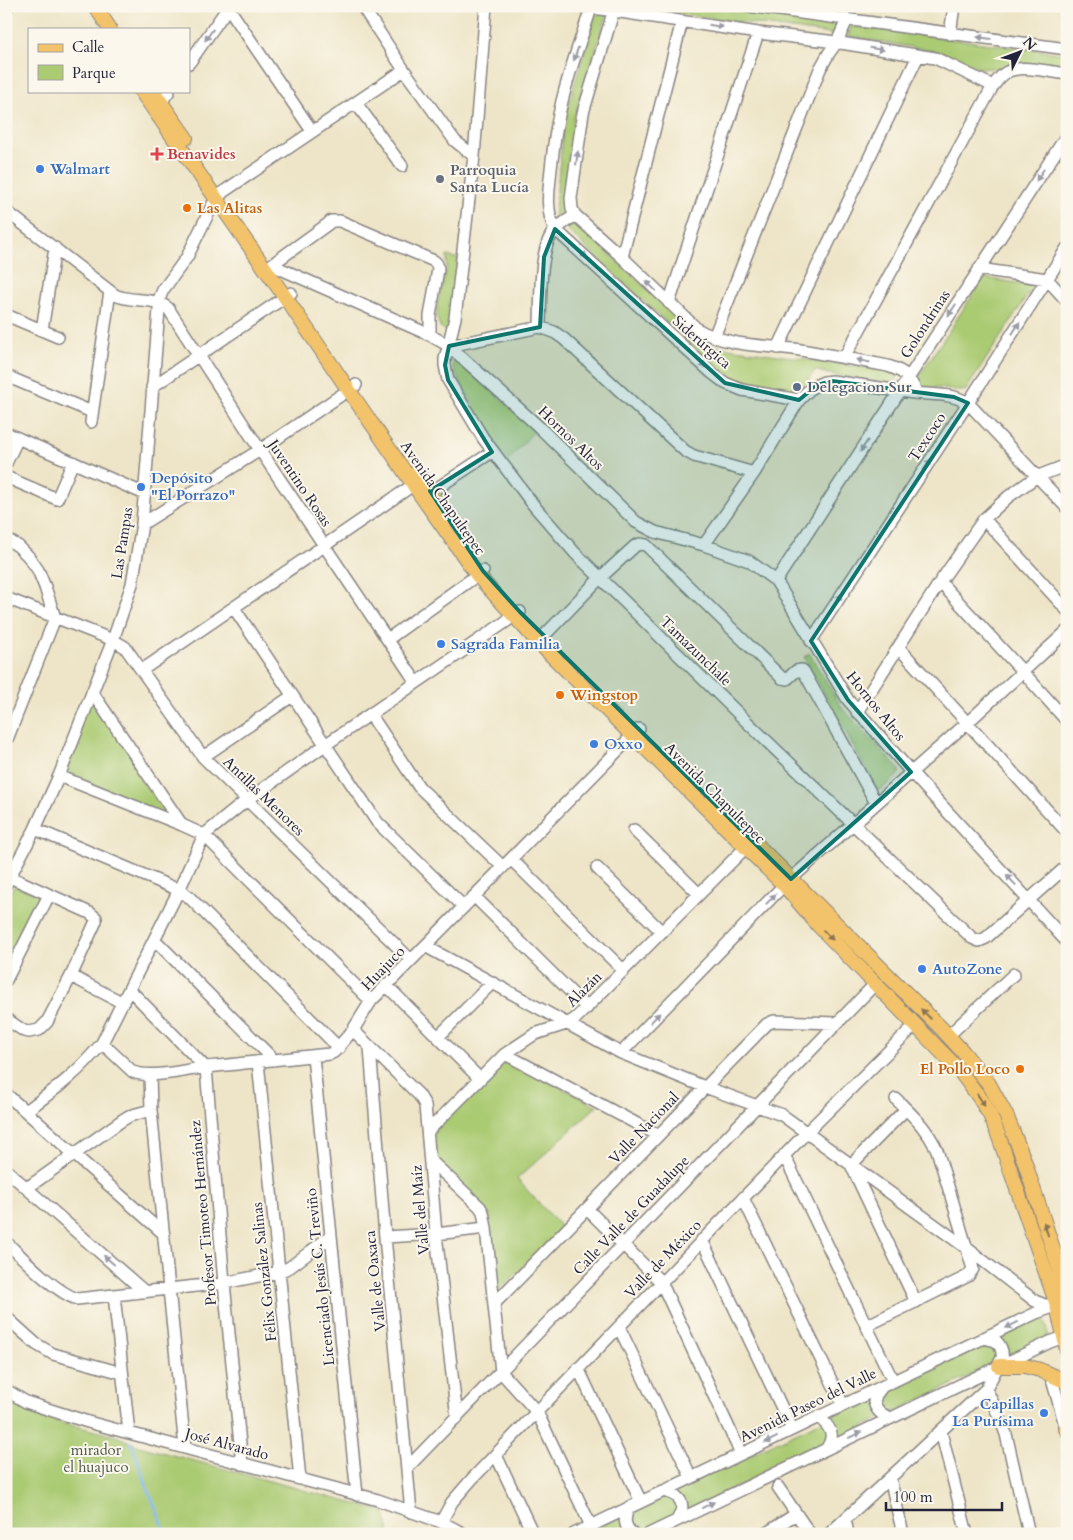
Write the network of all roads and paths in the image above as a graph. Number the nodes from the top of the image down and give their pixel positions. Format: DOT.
graph roads {
  1 [pos="84,6"];
  2 [pos="95,6"];
  3 [pos="362,6"];
  4 [pos="486,6"];
  5 [pos="749,6"];
  6 [pos="954,6"];
  7 [pos="228,7"];
  8 [pos="586,7"];
  9 [pos="614,8"];
  10 [pos="847,20"];
  11 [pos="682,21"];
  12 [pos="97,28"];
  13 [pos="109,28"];
  14 [pos="758,33"];
  15 [pos="950,34"];
  16 [pos="837,42"];
  17 [pos="1067,49"];
  18 [pos="918,56"];
  19 [pos="190,62"];
  20 [pos="404,70"];
  21 [pos="1067,74"];
  22 [pos="994,86"];
  23 [pos="143,92"];
  24 [pos="159,99"];
  25 [pos="356,103"];
  26 [pos="312,131"];
  27 [pos="1067,135"];
  28 [pos="474,156"];
  29 [pos="402,166"];
  30 [pos="220,195"];
  31 [pos="6,211"];
  32 [pos="575,215"];
  33 [pos="555,229"];
  34 [pos="55,248"];
  35 [pos="1067,248"];
  36 [pos="622,257"];
  37 [pos="269,267"];
  38 [pos="979,269"];
  39 [pos="1046,280"];
  40 [pos="110,291"];
  41 [pos="288,295"];
  42 [pos="1067,301"];
  43 [pos="159,302"];
  44 [pos="669,303"];
  45 [pos="6,315"];
  46 [pos="540,327"];
  47 [pos="42,330"];
  48 [pos="430,335"];
  49 [pos="58,337"];
  50 [pos="714,337"];
  51 [pos="449,346"];
  52 [pos="778,348"];
  53 [pos="199,356"];
  54 [pos="844,358"];
  55 [pos="6,376"];
  56 [pos="908,376"];
  57 [pos="152,387"];
  58 [pos="352,387"];
  59 [pos="899,391"];
  60 [pos="916,393"];
  61 [pos="799,400"];
  62 [pos="968,403"];
  63 [pos="6,433"];
  64 [pos="18,438"];
  65 [pos="260,450"];
  66 [pos="492,452"];
  67 [pos="73,462"];
  68 [pos="6,463"];
  69 [pos="1067,465"];
  70 [pos="754,473"];
  71 [pos="6,477"];
  72 [pos="1036,477"];
  73 [pos="418,482"];
  74 [pos="145,494"];
  75 [pos="426,494"];
  76 [pos="1067,508"];
  77 [pos="984,518"];
  78 [pos="142,524"];
  79 [pos="6,539"];
  80 [pos="704,545"];
  81 [pos="326,546"];
  82 [pos="480,574"];
  83 [pos="600,578"];
  84 [pos="776,581"];
  85 [pos="940,582"];
  86 [pos="6,598"];
  87 [pos="234,608"];
  88 [pos="1067,610"];
  89 [pos="516,614"];
  90 [pos="55,618"];
  91 [pos="1067,631"];
  92 [pos="388,639"];
  93 [pos="541,639"];
  94 [pos="113,640"];
  95 [pos="811,641"];
  96 [pos="899,648"];
  97 [pos="142,670"];
  98 [pos="1022,671"];
  99 [pos="416,682"];
  100 [pos="92,692"];
  101 [pos="292,696"];
  102 [pos="858,712"];
  103 [pos="370,714"];
  104 [pos="1067,721"];
  105 [pos="967,723"];
  106 [pos="636,732"];
  107 [pos="6,742"];
  108 [pos="325,745"];
  109 [pos="203,757"];
  110 [pos="911,772"];
  111 [pos="59,776"];
  112 [pos="247,800"];
  113 [pos="876,804"];
  114 [pos="854,824"];
  115 [pos="182,825"];
  116 [pos="36,829"];
  117 [pos="634,830"];
  118 [pos="1067,832"];
  119 [pos="204,835"];
  120 [pos="749,843"];
  121 [pos="511,858"];
  122 [pos="1067,866"];
  123 [pos="503,867"];
  124 [pos="598,868"];
  125 [pos="8,881"];
  126 [pos="788,882"];
  127 [pos="179,890"];
  128 [pos="699,894"];
  129 [pos="49,895"];
  130 [pos="474,896"];
  131 [pos="1029,900"];
  132 [pos="464,907"];
  133 [pos="662,932"];
  134 [pos="155,940"];
  135 [pos="1067,942"];
  136 [pos="424,946"];
  137 [pos="411,960"];
  138 [pos="623,970"];
  139 [pos="1014,974"];
  140 [pos="71,976"];
  141 [pos="6,980"];
  142 [pos="492,983"];
  143 [pos="876,983"];
  144 [pos="386,985"];
  145 [pos="130,990"];
  146 [pos="372,1001"];
  147 [pos="123,1002"];
  148 [pos="587,1008"];
  149 [pos="6,1019"];
  150 [pos="836,1023"];
  151 [pos="566,1024"];
  152 [pos="916,1024"];
  153 [pos="353,1030"];
  154 [pos="438,1037"];
  155 [pos="952,1040"];
  156 [pos="102,1043"];
  157 [pos="339,1048"];
  158 [pos="370,1048"];
  159 [pos="621,1053"];
  160 [pos="505,1054"];
  161 [pos="313,1056"];
  162 [pos="948,1056"];
  163 [pos="274,1060"];
  164 [pos="258,1062"];
  165 [pos="206,1068"];
  166 [pos="150,1075"];
  167 [pos="480,1079"];
  168 [pos="705,1086"];
  169 [pos="6,1094"];
  170 [pos="896,1099"];
  171 [pos="758,1105"];
  172 [pos="906,1109"];
  173 [pos="151,1110"];
  174 [pos="26,1111"];
  175 [pos="428,1131"];
  176 [pos="806,1132"];
  177 [pos="658,1135"];
  178 [pos="999,1137"];
  179 [pos="74,1154"];
  180 [pos="784,1155"];
  181 [pos="430,1160"];
  182 [pos="1024,1160"];
  183 [pos="851,1164"];
  184 [pos="6,1170"];
  185 [pos="27,1188"];
  186 [pos="743,1198"];
  187 [pos="587,1209"];
  188 [pos="486,1228"];
  189 [pos="164,1234"];
  190 [pos="436,1234"];
  191 [pos="331,1236"];
  192 [pos="385,1237"];
  193 [pos="702,1240"];
  194 [pos="6,1242"];
  195 [pos="624,1244"];
  196 [pos="968,1249"];
  197 [pos="279,1272"];
  198 [pos="1064,1277"];
  199 [pos="661,1282"];
  200 [pos="224,1283"];
  201 [pos="169,1289"];
  202 [pos="145,1292"];
  203 [pos="1067,1292"];
  204 [pos="114,1295"];
  205 [pos="916,1302"];
  206 [pos="494,1304"];
  207 [pos="1062,1304"];
  208 [pos="6,1317"];
  209 [pos="866,1326"];
  210 [pos="619,1327"];
  211 [pos="983,1338"];
  212 [pos="1066,1339"];
  213 [pos="999,1366"];
  214 [pos="578,1368"];
  215 [pos="501,1372"];
  216 [pos="122,1373"];
  217 [pos="1052,1376"];
  218 [pos="1067,1382"];
  219 [pos="888,1384"];
  220 [pos="986,1389"];
  221 [pos="6,1390"];
  222 [pos="843,1405"];
  223 [pos="537,1412"];
  224 [pos="818,1417"];
  225 [pos="457,1418"];
  226 [pos="891,1418"];
  227 [pos="792,1429"];
  228 [pos="1066,1430"];
  229 [pos="941,1432"];
  230 [pos="129,1433"];
  231 [pos="185,1448"];
  232 [pos="827,1448"];
  233 [pos="496,1454"];
  234 [pos="741,1454"];
  235 [pos="242,1464"];
  236 [pos="408,1467"];
  237 [pos="691,1478"];
  238 [pos="890,1478"];
  239 [pos="300,1479"];
  240 [pos="778,1486"];
  241 [pos="662,1491"];
  242 [pos="357,1495"];
  243 [pos="641,1502"];
  244 [pos="629,1507"];
  245 [pos="411,1512"];
  246 [pos="796,1514"];
  247 [pos="845,1519"];
  248 [pos="677,1520"];
  249 [pos="441,1522"];
  250 [pos="590,1526"];
  251 [pos="654,1533"];
  252 [pos="464,1534"];
  253 [pos="533,1534"];
  254 [pos="574,1534"];
  255 [pos="633,1534"];
  256 [pos="765,1534"];
  257 [pos="810,1534"];
  258 [pos="828,1534"];
  259 [pos="848,1534"];
  260 [pos="903,1534"];
  261 [pos="967,1534"];
  262 [pos="1029,1534"];
  1 -- 12 [label="main road"];
  2 -- 13 [label="main road"];
  3 -- 20 [label="street"];
  4 -- 28 [label="street"];
  5 -- 10 [label="street"];
  6 -- 15 [label="street"];
  7 -- 19 [label="street, one-way"];
  7 -- 26 [label="street"];
  8 -- 9 [label="street"];
  8 -- 33 [label="street, one-way"];
  9 -- 11 [label="street"];
  32 -- 9 [label="street, one-way"];
  10 -- 15 [label="street"];
  10 -- 16 [label="street"];
  11 -- 14 [label="street, one-way"];
  11 -- 36 [label="street"];
  14 -- 16 [label="street"];
  14 -- 44 [label="street"];
  17 -- 15 [label="street, one-way"];
  16 -- 18 [label="street, one-way"];
  16 -- 50 [label="street"];
  18 -- 22 [label="street"];
  18 -- 52 [label="street"];
  20 -- 25 [label="street"];
  20 -- 28 [label="street"];
  21 -- 22 [label="street"];
  22 -- 54 [label="street"];
  23 -- 24 [label="main road, Avenida Chapultepec"];
  24 -- 30 [label="main road, Avenida Chapultepec"];
  25 -- 26 [label="street"];
  25 -- 29 [label="street"];
  26 -- 30 [label="street"];
  27 -- 38 [label="street, Golondrinas, one-way"];
  28 -- 51 [label="street"];
  30 -- 37 [label="main road, Avenida Chapultepec"];
  30 -- 43 [label="street, Las Pampas"];
  31 -- 34 [label="street"];
  32 -- 33 [label="street"];
  32 -- 36 [label="street, Siderúrgica"];
  33 -- 46 [label="street"];
  33 -- 61 [label="street, Siderúrgica, one-way"];
  34 -- 40 [label="street"];
  34 -- 47 [label="street"];
  35 -- 39 [label="street, Texcoco"];
  44 -- 36 [label="street, Siderúrgica, one-way"];
  37 -- 41 [label="main road, Avenida Chapultepec"];
  37 -- 48 [label="street, Hornos Altos"];
  37 -- 48 [label="street"];
  38 -- 39 [label="street"];
  38 -- 56 [label="street, Golondrinas, one-way"];
  39 -- 42 [label="street"];
  62 -- 39 [label="street, Texcoco, one-way"];
  40 -- 43 [label="street"];
  40 -- 55 [label="street"];
  41 -- 53 [label="street"];
  41 -- 58 [label="main road, Avenida Chapultepec"];
  43 -- 53 [label="street, Juventino Rosas"];
  43 -- 57 [label="street, Las Pampas"];
  44 -- 50 [label="street, Siderúrgica"];
  45 -- 47 [label="street"];
  46 -- 51 [label="street"];
  46 -- 70 [label="street"];
  47 -- 49 [label="street"];
  48 -- 51 [label="street, Hornos Altos"];
  50 -- 52 [label="street, Siderúrgica"];
  51 -- 66 [label="street, Tamazunchale"];
  51 -- 80 [label="street, Hornos Altos"];
  52 -- 54 [label="street, Siderúrgica"];
  53 -- 57 [label="street"];
  53 -- 65 [label="street, Juventino Rosas"];
  56 -- 54 [label="street, Siderúrgica, one-way"];
  56 -- 59 [label="street, Golondrinas"];
  56 -- 60 [label="street"];
  57 -- 74 [label="street, Las Pampas"];
  58 -- 65 [label="street"];
  58 -- 73 [label="main road, Avenida Chapultepec"];
  59 -- 60 [label="street"];
  59 -- 61 [label="street"];
  59 -- 84 [label="street, Golondrinas, one-way"];
  60 -- 62 [label="street"];
  61 -- 70 [label="street"];
  62 -- 72 [label="street"];
  95 -- 62 [label="street, Texcoco, one-way"];
  63 -- 64 [label="street"];
  64 -- 67 [label="street"];
  64 -- 68 [label="street"];
  65 -- 78 [label="street"];
  65 -- 81 [label="street, Juventino Rosas"];
  66 -- 75 [label="street"];
  66 -- 83 [label="street, Tamazunchale"];
  67 -- 71 [label="street"];
  67 -- 74 [label="street"];
  69 -- 72 [label="street"];
  70 -- 80 [label="street"];
  72 -- 76 [label="street"];
  72 -- 77 [label="street"];
  73 -- 75 [label="main road, Avenida Chapultepec"];
  73 -- 81 [label="street"];
  74 -- 78 [label="street, Las Pampas"];
  75 -- 82 [label="main road, Avenida Chapultepec"];
  77 -- 85 [label="street"];
  77 -- 88 [label="street"];
  78 -- 94 [label="street, Las Pampas"];
  79 -- 90 [label="street"];
  80 -- 84 [label="street, Hornos Altos"];
  81 -- 87 [label="street"];
  81 -- 92 [label="street, Juventino Rosas"];
  82 -- 89 [label="main road, Avenida Chapultepec"];
  82 -- 92 [label="street"];
  83 -- 93 [label="street"];
  83 -- 113 [label="street"];
  83 -- 114 [label="street, Tamazunchale"];
  84 -- 95 [label="street, Hornos Altos"];
  85 -- 96 [label="street"];
  85 -- 98 [label="street"];
  86 -- 90 [label="street"];
  87 -- 97 [label="street"];
  87 -- 101 [label="street"];
  89 -- 93 [label="main road, Avenida Chapultepec"];
  89 -- 99 [label="street"];
  90 -- 94 [label="street"];
  90 -- 107 [label="street"];
  91 -- 98 [label="street"];
  92 -- 99 [label="street, Juventino Rosas"];
  93 -- 106 [label="main road, Avenida Chapultepec"];
  94 -- 97 [label="street, Antillas Menores"];
  94 -- 100 [label="street, Las Pampas"];
  95 -- 102 [label="street, Hornos Altos"];
  96 -- 102 [label="street"];
  96 -- 105 [label="street"];
  97 -- 109 [label="street, Antillas Menores"];
  98 -- 104 [label="street"];
  98 -- 105 [label="street"];
  99 -- 103 [label="street"];
  100 -- 111 [label="street, Las Pampas"];
  100 -- 115 [label="street"];
  101 -- 108 [label="street"];
  101 -- 109 [label="street"];
  102 -- 110 [label="street, Hornos Altos"];
  103 -- 108 [label="street"];
  103 -- 123 [label="street"];
  105 -- 110 [label="street"];
  105 -- 118 [label="street"];
  106 -- 120 [label="main road, Avenida Chapultepec"];
  106 -- 121 [label="street, Huajuco"];
  108 -- 112 [label="street"];
  108 -- 132 [label="street"];
  109 -- 112 [label="street, Antillas Menores"];
  110 -- 113 [label="street"];
  131 -- 110 [label="street, Hornos Altos, one-way"];
  111 -- 115 [label="street"];
  111 -- 116 [label="street, Las Pampas"];
  112 -- 119 [label="street"];
  112 -- 137 [label="street, Antillas Menores"];
  113 -- 114 [label="street"];
  114 -- 126 [label="street"];
  114 -- 131 [label="street, Tamazunchale"];
  115 -- 119 [label="street"];
  116 -- 125 [label="street, Las Pampas"];
  116 -- 127 [label="street"];
  117 -- 128 [label="street"];
  119 -- 127 [label="street"];
  119 -- 146 [label="street"];
  120 -- 126 [label="main road, Avenida Chapultepec"];
  120 -- 128 [label="street, Alazán"];
  121 -- 123 [label="street, Huajuco"];
  121 -- 138 [label="street"];
  122 -- 131 [label="street"];
  123 -- 130 [label="street, Huajuco"];
  124 -- 133 [label="street"];
  125 -- 129 [label="street"];
  126 -- 143 [label="main road, one-way"];
  155 -- 126 [label="main road, one-way"];
  159 -- 126 [label="street, one-way"];
  127 -- 134 [label="street"];
  127 -- 157 [label="street"];
  128 -- 133 [label="street, Alazán"];
  129 -- 140 [label="street"];
  129 -- 141 [label="street"];
  130 -- 132 [label="street, Huajuco"];
  130 -- 148 [label="street"];
  131 -- 135 [label="street, Hornos Altos"];
  132 -- 136 [label="street, Huajuco"];
  133 -- 138 [label="street, Alazán"];
  134 -- 145 [label="street"];
  134 -- 163 [label="street"];
  136 -- 137 [label="street, Huajuco"];
  136 -- 142 [label="street"];
  137 -- 144 [label="street, Huajuco"];
  138 -- 148 [label="street, Alazán"];
  139 -- 155 [label="street"];
  140 -- 147 [label="street"];
  140 -- 149 [label="street"];
  142 -- 151 [label="street"];
  142 -- 154 [label="street"];
  143 -- 150 [label="street, Calle Valle de Guadalupe"];
  143 -- 152 [label="main road"];
  144 -- 146 [label="street, Huajuco"];
  144 -- 154 [label="street"];
  145 -- 147 [label="street"];
  145 -- 165 [label="street"];
  146 -- 153 [label="street, Huajuco"];
  147 -- 156 [label="street"];
  148 -- 151 [label="street, Alazán"];
  150 -- 168 [label="street, Valle Nacional"];
  150 -- 171 [label="street, Calle Valle de Guadalupe"];
  151 -- 159 [label="street"];
  151 -- 160 [label="street, Alazán"];
  152 -- 155 [label="main road"];
  152 -- 162 [label="main road"];
  152 -- 176 [label="street, Valle de México"];
  153 -- 157 [label="street, Huajuco"];
  153 -- 158 [label="street, Valle del Maíz"];
  154 -- 167 [label="street"];
  155 -- 162 [label="main road"];
  155 -- 182 [label="main road"];
  156 -- 166 [label="street"];
  156 -- 174 [label="street"];
  157 -- 161 [label="street"];
  158 -- 175 [label="street, Valle del Maíz"];
  158 -- 192 [label="street, Valle de Oaxaca"];
  159 -- 168 [label="street"];
  160 -- 167 [label="street, Alazán"];
  160 -- 177 [label="street"];
  161 -- 163 [label="street"];
  161 -- 191 [label="street, Licenciado Jesús C. Treviño"];
  162 -- 178 [label="main road, one-way"];
  163 -- 164 [label="street"];
  164 -- 165 [label="street"];
  164 -- 197 [label="street, Félix González Salinas"];
  165 -- 166 [label="street"];
  165 -- 200 [label="street, Profesor Timoteo Hernández"];
  166 -- 173 [label="street"];
  167 -- 175 [label="street, Alazán"];
  168 -- 171 [label="street"];
  168 -- 177 [label="street, Valle Nacional"];
  169 -- 174 [label="street"];
  170 -- 172 [label="street"];
  171 -- 176 [label="street"];
  171 -- 195 [label="street, Calle Valle de Guadalupe"];
  172 -- 183 [label="street"];
  172 -- 196 [label="street"];
  173 -- 179 [label="street"];
  173 -- 189 [label="street"];
  174 -- 179 [label="street"];
  175 -- 181 [label="street, Valle del Maíz"];
  176 -- 180 [label="street, Valle de México"];
  176 -- 183 [label="street"];
  177 -- 187 [label="street, Valle Nacional"];
  178 -- 182 [label="main road"];
  178 -- 207 [label="main road"];
  179 -- 185 [label="street"];
  179 -- 189 [label="street"];
  180 -- 186 [label="street, Valle de México"];
  180 -- 209 [label="street"];
  181 -- 188 [label="street"];
  181 -- 190 [label="street, Valle del Maíz"];
  198 -- 182 [label="main road, one-way"];
  183 -- 196 [label="street"];
  183 -- 205 [label="street"];
  184 -- 185 [label="street"];
  202 -- 185 [label="street, one-way"];
  186 -- 193 [label="street, Valle de México"];
  186 -- 222 [label="street"];
  187 -- 195 [label="street"];
  187 -- 206 [label="street, Valle Nacional"];
  188 -- 190 [label="street"];
  188 -- 206 [label="street"];
  189 -- 201 [label="street"];
  190 -- 192 [label="street"];
  190 -- 225 [label="street, Valle del Maíz"];
  191 -- 197 [label="street"];
  191 -- 242 [label="street, Licenciado Jesús C. Treviño"];
  192 -- 236 [label="street, Valle de Oaxaca"];
  193 -- 199 [label="street, Valle de México"];
  193 -- 227 [label="street"];
  194 -- 204 [label="street"];
  195 -- 199 [label="street"];
  195 -- 215 [label="street, Calle Valle de Guadalupe"];
  196 -- 205 [label="street"];
  196 -- 207 [label="street"];
  197 -- 200 [label="street"];
  197 -- 239 [label="street, Félix González Salinas"];
  198 -- 203 [label="main road"];
  199 -- 210 [label="street, Valle de México"];
  199 -- 234 [label="street"];
  200 -- 201 [label="street"];
  200 -- 235 [label="street, Profesor Timoteo Hernández"];
  201 -- 202 [label="street"];
  201 -- 231 [label="street"];
  202 -- 204 [label="street"];
  204 -- 216 [label="street"];
  205 -- 209 [label="street"];
  206 -- 215 [label="street"];
  207 -- 211 [label="street, Avenida Paseo del Valle, one-way"];
  207 -- 212 [label="main road"];
  208 -- 216 [label="street"];
  209 -- 219 [label="street"];
  210 -- 214 [label="street, Valle de México"];
  210 -- 237 [label="street"];
  211 -- 213 [label="street"];
  211 -- 219 [label="street, Avenida Paseo del Valle"];
  212 -- 213 [label="street"];
  213 -- 217 [label="main road"];
  213 -- 220 [label="street"];
  213 -- 226 [label="street"];
  214 -- 223 [label="street, Valle de México"];
  214 -- 243 [label="street"];
  215 -- 223 [label="street"];
  215 -- 225 [label="street, Calle Valle de Guadalupe"];
  216 -- 230 [label="street"];
  217 -- 218 [label="main road"];
  217 -- 228 [label="street"];
  219 -- 222 [label="street, Avenida Paseo del Valle"];
  219 -- 226 [label="street"];
  220 -- 229 [label="street"];
  220 -- 262 [label="street"];
  221 -- 230 [label="street, José Alvarado"];
  222 -- 224 [label="street, Avenida Paseo del Valle"];
  223 -- 233 [label="street, Valle de México"];
  223 -- 250 [label="street"];
  224 -- 227 [label="street, Avenida Paseo del Valle"];
  224 -- 232 [label="street"];
  225 -- 236 [label="street, Calle Valle de Guadalupe"];
  232 -- 226 [label="street, one-way"];
  227 -- 234 [label="street, Avenida Paseo del Valle, one-way"];
  229 -- 238 [label="street"];
  229 -- 261 [label="street"];
  230 -- 231 [label="street, José Alvarado"];
  231 -- 235 [label="street, José Alvarado"];
  248 -- 232 [label="street, one-way"];
  233 -- 249 [label="street, Valle de México"];
  233 -- 253 [label="street"];
  234 -- 237 [label="street, Avenida Paseo del Valle"];
  235 -- 239 [label="street, José Alvarado"];
  236 -- 245 [label="street, Valle de Oaxaca"];
  237 -- 241 [label="street, Avenida Paseo del Valle"];
  238 -- 247 [label="street"];
  238 -- 260 [label="street"];
  239 -- 242 [label="street, José Alvarado"];
  240 -- 246 [label="street"];
  241 -- 243 [label="street, Avenida Paseo del Valle"];
  241 -- 248 [label="street"];
  242 -- 245 [label="street, José Alvarado"];
  243 -- 244 [label="street, Avenida Paseo del Valle"];
  244 -- 250 [label="street, Avenida Paseo del Valle"];
  244 -- 255 [label="street"];
  245 -- 249 [label="street, José Alvarado"];
  246 -- 256 [label="street"];
  246 -- 257 [label="street"];
  247 -- 258 [label="street"];
  247 -- 259 [label="street"];
  248 -- 251 [label="street"];
  249 -- 252 [label="street, José Alvarado"];
  250 -- 254 [label="street, Avenida Paseo del Valle"];
}
